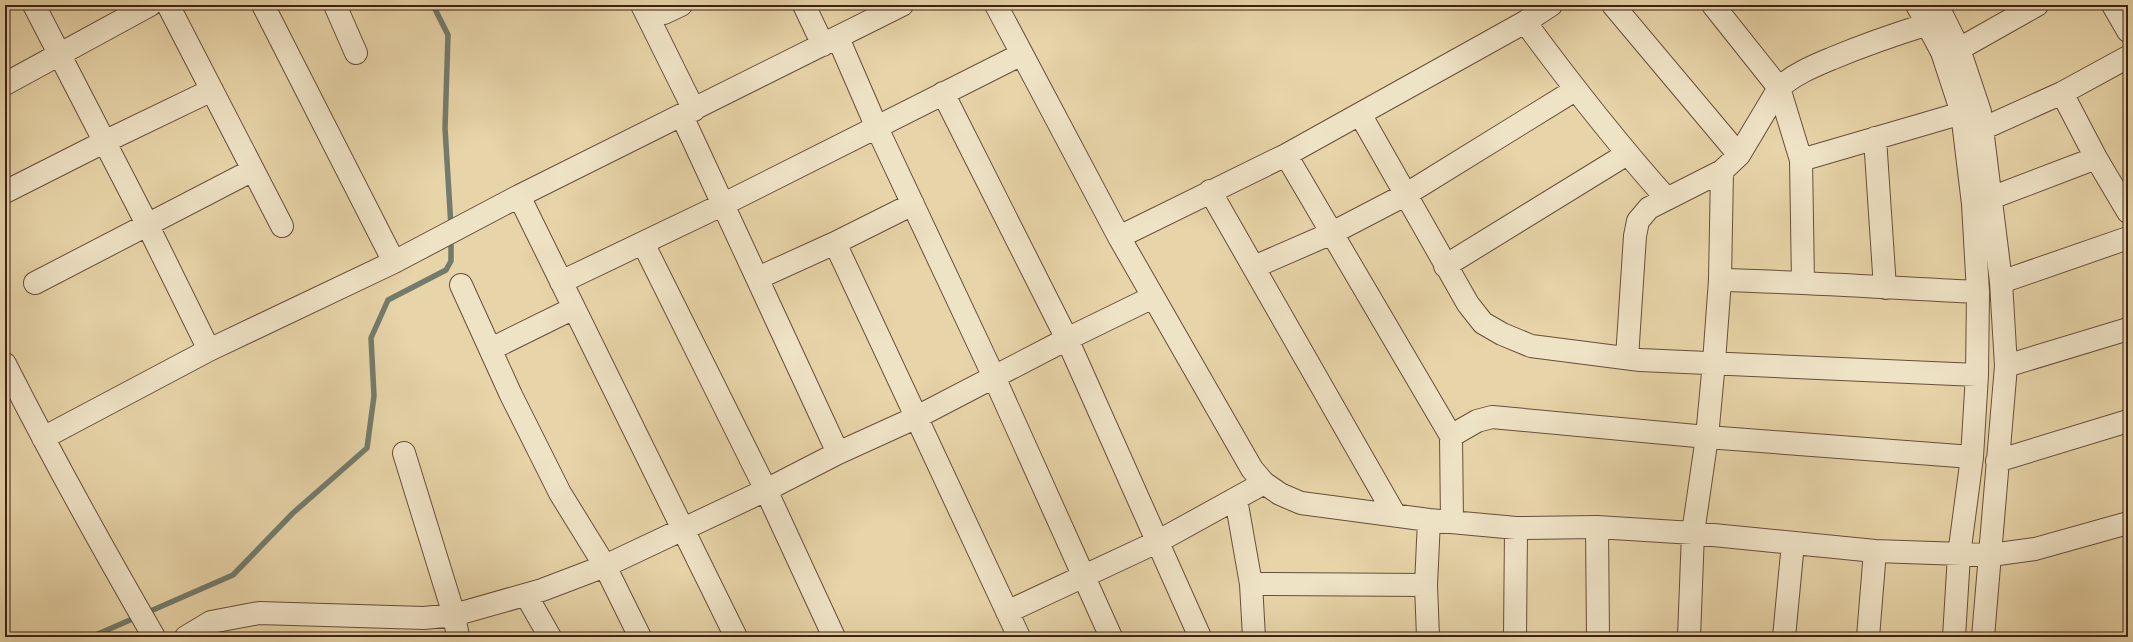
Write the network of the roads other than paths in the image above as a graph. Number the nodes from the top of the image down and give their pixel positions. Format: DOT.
graph roads {
  1 [pos="34,5"];
  2 [pos="150,5"];
  3 [pos="168,5"];
  4 [pos="263,5"];
  5 [pos="335,5"];
  6 [pos="642,5"];
  7 [pos="804,5"];
  8 [pos="902,5"];
  9 [pos="996,5"];
  10 [pos="1551,5"];
  11 [pos="1613,5"];
  12 [pos="1713,5"];
  13 [pos="1917,5"];
  14 [pos="2037,5"];
  15 [pos="2113,5"];
  16 [pos="1933,14"];
  17 [pos="1525,22"];
  18 [pos="2128,31"];
  19 [pos="831,42"];
  20 [pos="1959,49"];
  21 [pos="356,53"];
  22 [pos="59,54"];
  23 [pos="1022,54"];
  24 [pos="2128,57"];
  25 [pos="5,84"];
  26 [pos="1779,88"];
  27 [pos="212,90"];
  28 [pos="1576,90"];
  29 [pos="943,93"];
  30 [pos="2062,93"];
  31 [pos="688,113"];
  32 [pos="1962,113"];
  33 [pos="1360,114"];
  34 [pos="877,128"];
  35 [pos="1982,129"];
  36 [pos="1875,138"];
  37 [pos="104,142"];
  38 [pos="1286,154"];
  39 [pos="1626,154"];
  40 [pos="1739,155"];
  41 [pos="2096,158"];
  42 [pos="1800,160"];
  43 [pos="253,170"];
  44 [pos="1722,171"];
  45 [pos="1210,191"];
  46 [pos="5,192"];
  47 [pos="1405,195"];
  48 [pos="520,196"];
  49 [pos="1991,198"];
  50 [pos="1667,199"];
  51 [pos="724,204"];
  52 [pos="913,204"];
  53 [pos="2128,212"];
  54 [pos="147,224"];
  55 [pos="282,226"];
  56 [pos="1332,233"];
  57 [pos="1119,237"];
  58 [pos="2128,238"];
  59 [pos="643,243"];
  60 [pos="835,243"];
  61 [pos="394,262"];
  62 [pos="1445,266"];
  63 [pos="1254,267"];
  64 [pos="758,278"];
  65 [pos="1720,280"];
  66 [pos="561,282"];
  67 [pos="1803,282"];
  68 [pos="2001,282"];
  69 [pos="35,283"];
  70 [pos="461,285"];
  71 [pos="1885,288"];
  72 [pos="1978,292"];
  73 [pos="1153,297"];
  74 [pos="574,308"];
  75 [pos="2128,328"];
  76 [pos="1067,339"];
  77 [pos="491,349"];
  78 [pos="209,350"];
  79 [pos="1627,358"];
  80 [pos="1714,362"];
  81 [pos="5,364"];
  82 [pos="2006,366"];
  83 [pos="1977,375"];
  84 [pos="994,377"];
  85 [pos="915,418"];
  86 [pos="2128,420"];
  87 [pos="1451,436"];
  88 [pos="1707,437"];
  89 [pos="43,438"];
  90 [pos="404,453"];
  91 [pos="838,453"];
  92 [pos="1972,457"];
  93 [pos="1997,461"];
  94 [pos="1264,483"];
  95 [pos="766,490"];
  96 [pos="1236,499"];
  97 [pos="1395,515"];
  98 [pos="1429,520"];
  99 [pos="1452,521"];
  100 [pos="2128,523"];
  101 [pos="1597,527"];
  102 [pos="1516,528"];
  103 [pos="683,530"];
  104 [pos="1693,533"];
  105 [pos="1157,542"];
  106 [pos="1793,543"];
  107 [pos="1875,551"];
  108 [pos="1959,555"];
  109 [pos="1990,555"];
  110 [pos="605,566"];
  111 [pos="1083,575"];
  112 [pos="1251,584"];
  113 [pos="1426,585"];
  114 [pos="526,595"];
  115 [pos="1007,612"];
  116 [pos="454,615"];
  117 [pos="152,633"];
  118 [pos="187,636"];
  119 [pos="458,637"];
  120 [pos="550,637"];
  121 [pos="640,637"];
  122 [pos="736,637"];
  123 [pos="834,637"];
  124 [pos="1019,637"];
  125 [pos="1111,637"];
  126 [pos="1200,637"];
  127 [pos="1254,637"];
  128 [pos="1428,637"];
  129 [pos="1515,637"];
  130 [pos="1598,637"];
  131 [pos="1689,637"];
  132 [pos="1784,637"];
  133 [pos="1868,637"];
  134 [pos="1954,637"];
  135 [pos="1983,637"];
  1 -- 22 [label="street"];
  2 -- 22 [label="street"];
  3 -- 27 [label="street"];
  4 -- 61 [label="street"];
  5 -- 21 [label="street"];
  6 -- 31 [label="street"];
  7 -- 19 [label="street"];
  8 -- 19 [label="street"];
  9 -- 23 [label="street"];
  10 -- 17 [label="street"];
  11 -- 40 [label="street"];
  12 -- 26 [label="street"];
  13 -- 16 [label="street"];
  14 -- 20 [label="street"];
  15 -- 18 [label="street"];
  16 -- 20 [label="street"];
  16 -- 26 [label="street"];
  16 -- 32 [label="street"];
  17 -- 28 [label="street"];
  17 -- 33 [label="street"];
  19 -- 31 [label="street"];
  19 -- 34 [label="street"];
  20 -- 35 [label="street"];
  22 -- 25 [label="street"];
  22 -- 37 [label="street"];
  23 -- 29 [label="street"];
  23 -- 57 [label="street"];
  24 -- 30 [label="street"];
  26 -- 40 [label="street"];
  26 -- 42 [label="street"];
  27 -- 37 [label="street"];
  27 -- 43 [label="street"];
  28 -- 39 [label="street"];
  28 -- 47 [label="street"];
  29 -- 34 [label="street"];
  29 -- 76 [label="street"];
  30 -- 35 [label="street"];
  30 -- 41 [label="street"];
  31 -- 48 [label="street"];
  31 -- 51 [label="street"];
  32 -- 36 [label="street"];
  32 -- 72 [label="street"];
  33 -- 38 [label="street"];
  33 -- 47 [label="street"];
  34 -- 51 [label="street"];
  34 -- 52 [label="street"];
  35 -- 49 [label="street"];
  36 -- 42 [label="street"];
  36 -- 71 [label="street"];
  37 -- 46 [label="street"];
  37 -- 54 [label="street"];
  38 -- 45 [label="street"];
  38 -- 56 [label="street"];
  39 -- 50 [label="street"];
  39 -- 62 [label="street"];
  40 -- 44 [label="street"];
  41 -- 49 [label="street"];
  41 -- 53 [label="street"];
  42 -- 67 [label="street"];
  43 -- 54 [label="street"];
  43 -- 55 [label="street"];
  44 -- 50 [label="street"];
  44 -- 65 [label="street"];
  45 -- 57 [label="street"];
  45 -- 63 [label="street"];
  47 -- 56 [label="street"];
  47 -- 62 [label="street"];
  48 -- 61 [label="street"];
  48 -- 66 [label="street"];
  49 -- 68 [label="street"];
  50 -- 79 [label="street"];
  51 -- 59 [label="street"];
  51 -- 64 [label="street"];
  52 -- 60 [label="street"];
  52 -- 84 [label="street"];
  54 -- 69 [label="street"];
  54 -- 78 [label="street"];
  56 -- 63 [label="street"];
  56 -- 87 [label="street"];
  57 -- 73 [label="street"];
  58 -- 68 [label="street"];
  59 -- 66 [label="street"];
  59 -- 95 [label="street"];
  60 -- 64 [label="street"];
  60 -- 85 [label="street"];
  61 -- 78 [label="street"];
  62 -- 79 [label="street"];
  63 -- 97 [label="street"];
  64 -- 91 [label="street"];
  65 -- 67 [label="street"];
  65 -- 80 [label="street"];
  66 -- 74 [label="street"];
  67 -- 71 [label="street"];
  68 -- 82 [label="street"];
  70 -- 77 [label="street"];
  71 -- 72 [label="street"];
  72 -- 83 [label="street"];
  73 -- 76 [label="street"];
  73 -- 94 [label="street"];
  74 -- 77 [label="street"];
  74 -- 103 [label="street"];
  75 -- 82 [label="street"];
  76 -- 84 [label="street"];
  76 -- 105 [label="street"];
  77 -- 110 [label="street"];
  78 -- 89 [label="street"];
  79 -- 80 [label="street"];
  80 -- 83 [label="street"];
  80 -- 88 [label="street"];
  81 -- 89 [label="street"];
  82 -- 93 [label="street"];
  83 -- 92 [label="street"];
  84 -- 85 [label="street"];
  84 -- 111 [label="street"];
  85 -- 91 [label="street"];
  85 -- 115 [label="street"];
  86 -- 93 [label="street"];
  87 -- 88 [label="street"];
  87 -- 99 [label="street"];
  88 -- 92 [label="street"];
  88 -- 104 [label="street"];
  89 -- 117 [label="street"];
  90 -- 116 [label="street"];
  91 -- 95 [label="street"];
  92 -- 108 [label="street"];
  93 -- 109 [label="street"];
  94 -- 96 [label="street"];
  94 -- 97 [label="street"];
  95 -- 103 [label="street"];
  95 -- 123 [label="street"];
  96 -- 105 [label="street"];
  96 -- 112 [label="street"];
  97 -- 98 [label="street"];
  98 -- 99 [label="street"];
  98 -- 113 [label="street"];
  99 -- 102 [label="street"];
  100 -- 109 [label="street"];
  101 -- 102 [label="street"];
  101 -- 104 [label="street"];
  101 -- 130 [label="street"];
  102 -- 129 [label="street"];
  103 -- 110 [label="street"];
  103 -- 122 [label="street"];
  104 -- 106 [label="street"];
  104 -- 131 [label="street"];
  105 -- 111 [label="street"];
  105 -- 126 [label="street"];
  106 -- 107 [label="street"];
  106 -- 132 [label="street"];
  107 -- 108 [label="street"];
  107 -- 133 [label="street"];
  108 -- 109 [label="street"];
  108 -- 134 [label="street"];
  109 -- 135 [label="street"];
  110 -- 114 [label="street"];
  110 -- 121 [label="street"];
  111 -- 115 [label="street"];
  111 -- 125 [label="street"];
  112 -- 113 [label="street"];
  112 -- 127 [label="street"];
  113 -- 128 [label="street"];
  114 -- 116 [label="street"];
  114 -- 120 [label="street"];
  115 -- 124 [label="street"];
  116 -- 118 [label="street"];
  116 -- 119 [label="street"];
}
